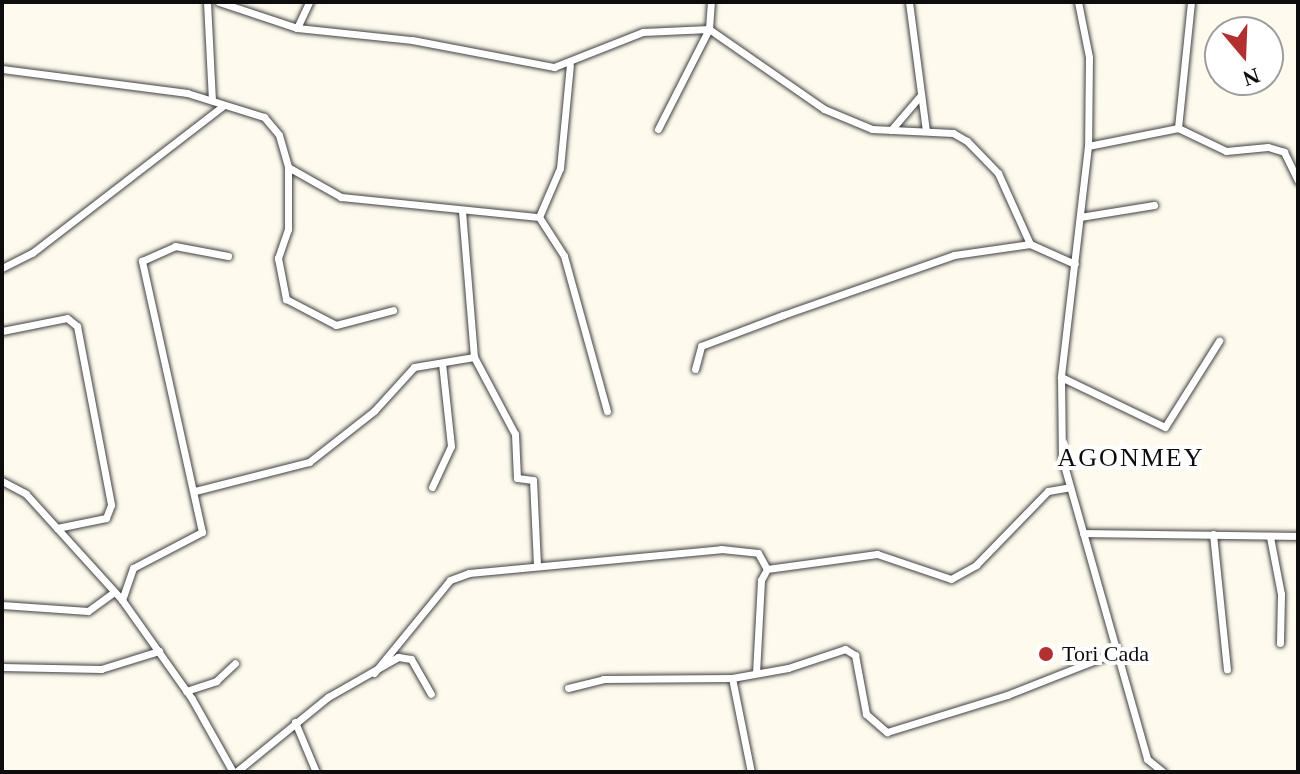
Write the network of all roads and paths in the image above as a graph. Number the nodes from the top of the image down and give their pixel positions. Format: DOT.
graph roads {
  1 [pos="207,2"];
  2 [pos="219,2"];
  3 [pos="309,2"];
  4 [pos="711,2"];
  5 [pos="909,2"];
  6 [pos="1078,2"];
  7 [pos="1191,2"];
  8 [pos="297,28"];
  9 [pos="709,29"];
  10 [pos="570,65"];
  11 [pos="2,69"];
  12 [pos="922,93"];
  13 [pos="212,100"];
  14 [pos="224,105"];
  15 [pos="1178,128"];
  16 [pos="658,129"];
  17 [pos="891,130"];
  18 [pos="926,131"];
  19 [pos="1088,146"];
  20 [pos="288,167"];
  21 [pos="1298,181"];
  22 [pos="1154,205"];
  23 [pos="462,211"];
  24 [pos="539,217"];
  25 [pos="1080,217"];
  26 [pos="1030,244"];
  27 [pos="228,256"];
  28 [pos="1075,264"];
  29 [pos="2,268"];
  30 [pos="393,310"];
  31 [pos="2,331"];
  32 [pos="1219,341"];
  33 [pos="474,357"];
  34 [pos="442,363"];
  35 [pos="695,369"];
  36 [pos="1061,377"];
  37 [pos="607,411"];
  38 [pos="2,481"];
  39 [pos="432,487"];
  40 [pos="1070,487"];
  41 [pos="195,491"];
  42 [pos="57,528"];
  43 [pos="1083,533"];
  44 [pos="1213,534"];
  45 [pos="1298,536"];
  46 [pos="1270,537"];
  47 [pos="537,566"];
  48 [pos="767,569"];
  49 [pos="114,592"];
  50 [pos="122,600"];
  51 [pos="2,605"];
  52 [pos="1280,643"];
  53 [pos="159,651"];
  54 [pos="1116,652"];
  55 [pos="235,663"];
  56 [pos="2,667"];
  57 [pos="1227,669"];
  58 [pos="374,673"];
  59 [pos="756,673"];
  60 [pos="732,678"];
  61 [pos="568,688"];
  62 [pos="186,691"];
  63 [pos="431,694"];
  64 [pos="295,722"];
  65 [pos="1147,759"];
  66 [pos="234,772"];
  67 [pos="316,772"];
  68 [pos="751,772"];
  69 [pos="1150,772"];
  70 [pos="1163,772"];
  1 -- 13 [label="street"];
  2 -- 8 [label="street"];
  3 -- 8 [label="street"];
  4 -- 9 [label="street"];
  5 -- 12 [label="street"];
  6 -- 19 [label="street"];
  7 -- 15 [label="street"];
  8 -- 10 [label="street"];
  9 -- 10 [label="street"];
  9 -- 16 [label="street"];
  9 -- 17 [label="street"];
  10 -- 24 [label="street"];
  11 -- 13 [label="street"];
  12 -- 17 [label="street"];
  12 -- 18 [label="street"];
  13 -- 14 [label="street"];
  14 -- 20 [label="street"];
  14 -- 29 [label="street"];
  15 -- 19 [label="street"];
  15 -- 21 [label="street"];
  17 -- 18 [label="street"];
  18 -- 26 [label="street"];
  19 -- 25 [label="street"];
  20 -- 23 [label="street"];
  20 -- 30 [label="street"];
  22 -- 25 [label="street"];
  23 -- 24 [label="street"];
  23 -- 33 [label="street"];
  24 -- 37 [label="street"];
  25 -- 28 [label="street"];
  26 -- 28 [label="street"];
  26 -- 35 [label="street"];
  27 -- 41 [label="street"];
  28 -- 36 [label="street"];
  31 -- 42 [label="street"];
  32 -- 36 [label="street"];
  33 -- 34 [label="street"];
  33 -- 47 [label="street"];
  34 -- 39 [label="street"];
  34 -- 41 [label="street"];
  36 -- 40 [label="street"];
  38 -- 42 [label="street"];
  40 -- 43 [label="street"];
  40 -- 48 [label="street"];
  41 -- 50 [label="street"];
  42 -- 49 [label="street"];
  43 -- 44 [label="street"];
  43 -- 54 [label="street"];
  44 -- 46 [label="street"];
  44 -- 57 [label="street"];
  45 -- 46 [label="street"];
  46 -- 52 [label="street"];
  47 -- 48 [label="street"];
  47 -- 58 [label="street"];
  48 -- 59 [label="street"];
  49 -- 50 [label="street"];
  49 -- 51 [label="street"];
  50 -- 53 [label="street"];
  53 -- 56 [label="street"];
  53 -- 62 [label="street"];
  54 -- 59 [label="street"];
  54 -- 65 [label="street"];
  55 -- 62 [label="street"];
  58 -- 63 [label="street"];
  58 -- 64 [label="street"];
  59 -- 60 [label="street"];
  60 -- 61 [label="street"];
  60 -- 68 [label="street"];
  62 -- 66 [label="street"];
  64 -- 66 [label="street"];
  64 -- 67 [label="street"];
  65 -- 69 [label="street"];
  65 -- 70 [label="street"];
}
